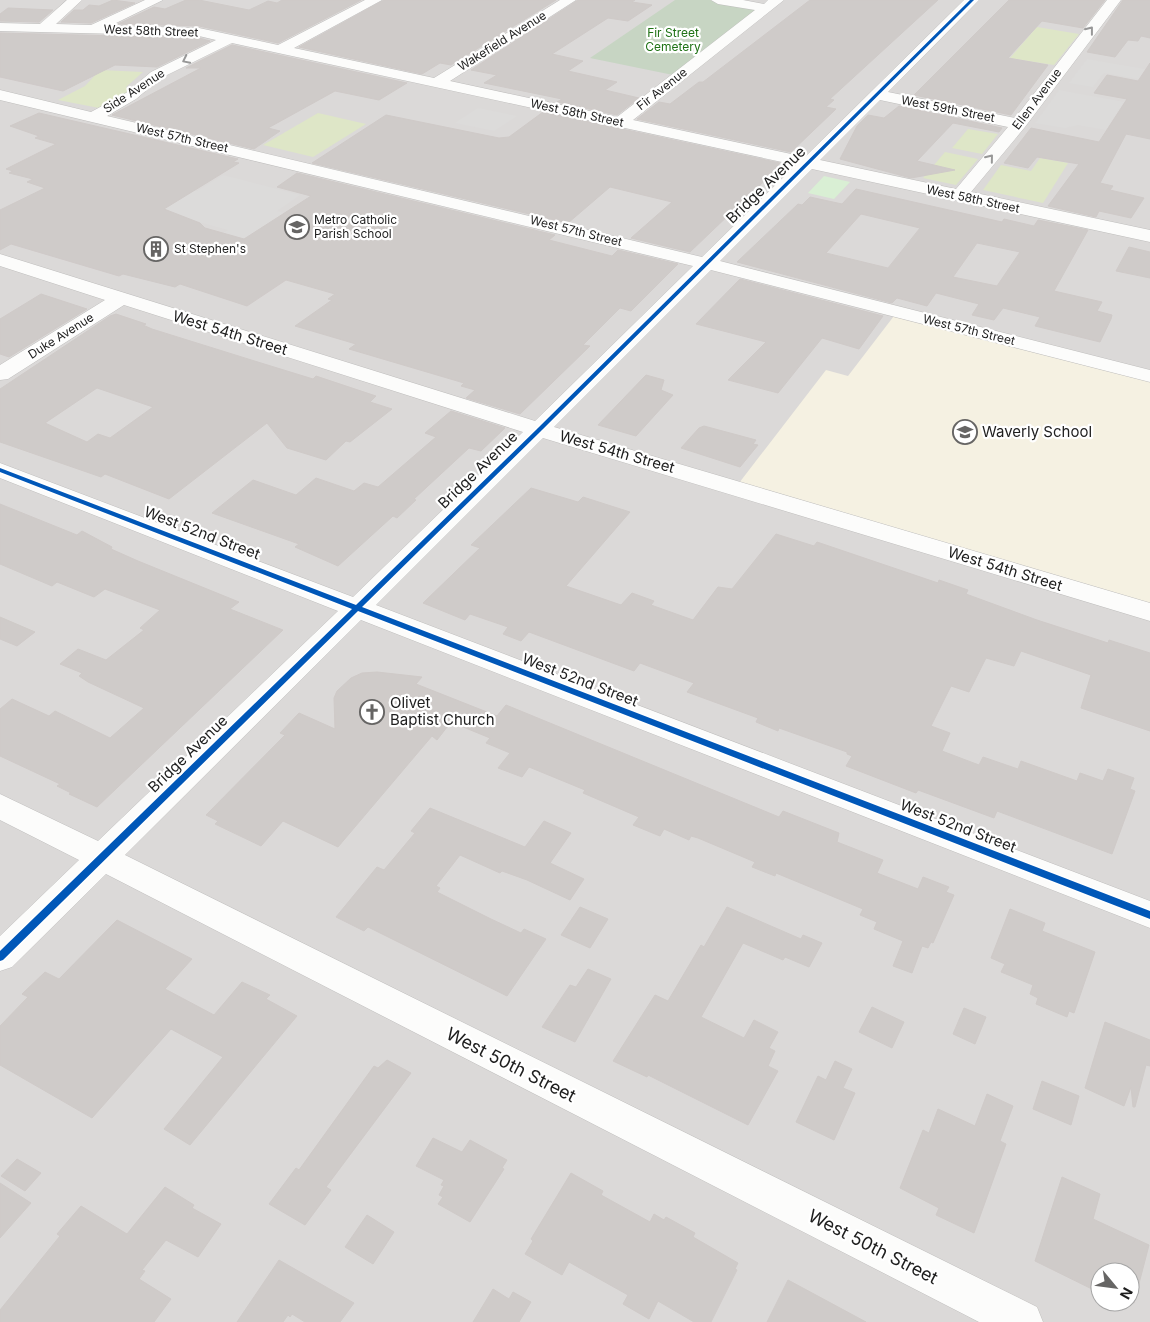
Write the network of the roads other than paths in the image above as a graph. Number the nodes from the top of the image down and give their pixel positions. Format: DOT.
graph roads {
  1 [pos="75,0"];
  2 [pos="156,0"];
  3 [pos="375,0"];
  4 [pos="569,0"];
  5 [pos="718,0"];
  6 [pos="972,0"];
  7 [pos="1114,0"];
  8 [pos="771,4"];
  9 [pos="0,26"];
  10 [pos="44,28"];
  11 [pos="89,29"];
  12 [pos="230,39"];
  13 [pos="280,50"];
  14 [pos="436,82"];
  15 [pos="0,95"];
  16 [pos="878,95"];
  17 [pos="93,117"];
  18 [pos="619,123"];
  19 [pos="1019,124"];
  20 [pos="808,163"];
  21 [pos="959,196"];
  22 [pos="1150,236"];
  23 [pos="0,260"];
  24 [pos="706,263"];
  25 [pos="122,298"];
  26 [pos="0,374"];
  27 [pos="1150,376"];
  28 [pos="539,430"];
  29 [pos="0,470"];
  30 [pos="357,608"];
  31 [pos="1150,612"];
  32 [pos="0,806"];
  33 [pos="102,857"];
  34 [pos="1150,915"];
  35 [pos="0,957"];
  36 [pos="1022,1322"];
  1 -- 10 [label="street"];
  2 -- 11 [label="street"];
  3 -- 13 [label="street"];
  4 -- 14 [label="street, Wakefield Avenue"];
  5 -- 8 [label="street"];
  6 -- 16 [label="street, Bridge Avenue"];
  19 -- 7 [label="street, Ellen Avenue, one-way"];
  8 -- 18 [label="street, Fir Avenue"];
  9 -- 10 [label="street, West 58th Street"];
  10 -- 11 [label="street, West 58th Street"];
  11 -- 12 [label="street, West 58th Street"];
  12 -- 13 [label="street, West 58th Street"];
  12 -- 17 [label="street, Side Avenue, one-way"];
  13 -- 14 [label="street, West 58th Street"];
  14 -- 18 [label="street, West 58th Street"];
  15 -- 17 [label="street, West 57th Street"];
  16 -- 19 [label="street, West 59th Street"];
  16 -- 20 [label="street, Bridge Avenue"];
  17 -- 24 [label="street, West 57th Street"];
  18 -- 20 [label="street, West 58th Street"];
  21 -- 19 [label="street, Ellen Avenue, one-way"];
  20 -- 21 [label="street, West 58th Street"];
  20 -- 24 [label="street, Bridge Avenue"];
  21 -- 22 [label="street, West 58th Street"];
  23 -- 25 [label="street, West 54th Street"];
  24 -- 27 [label="street, West 57th Street"];
  24 -- 28 [label="street, Bridge Avenue"];
  25 -- 26 [label="street, Duke Avenue"];
  25 -- 28 [label="street, West 54th Street"];
  28 -- 30 [label="street, Bridge Avenue"];
  28 -- 31 [label="street, West 54th Street"];
  29 -- 30 [label="street, West 52nd Street"];
  30 -- 33 [label="street, Bridge Avenue"];
  30 -- 34 [label="street, West 52nd Street"];
  32 -- 33 [label="street, West 50th Street"];
  33 -- 35 [label="street, Bridge Avenue"];
  33 -- 36 [label="street, West 50th Street"];
}
